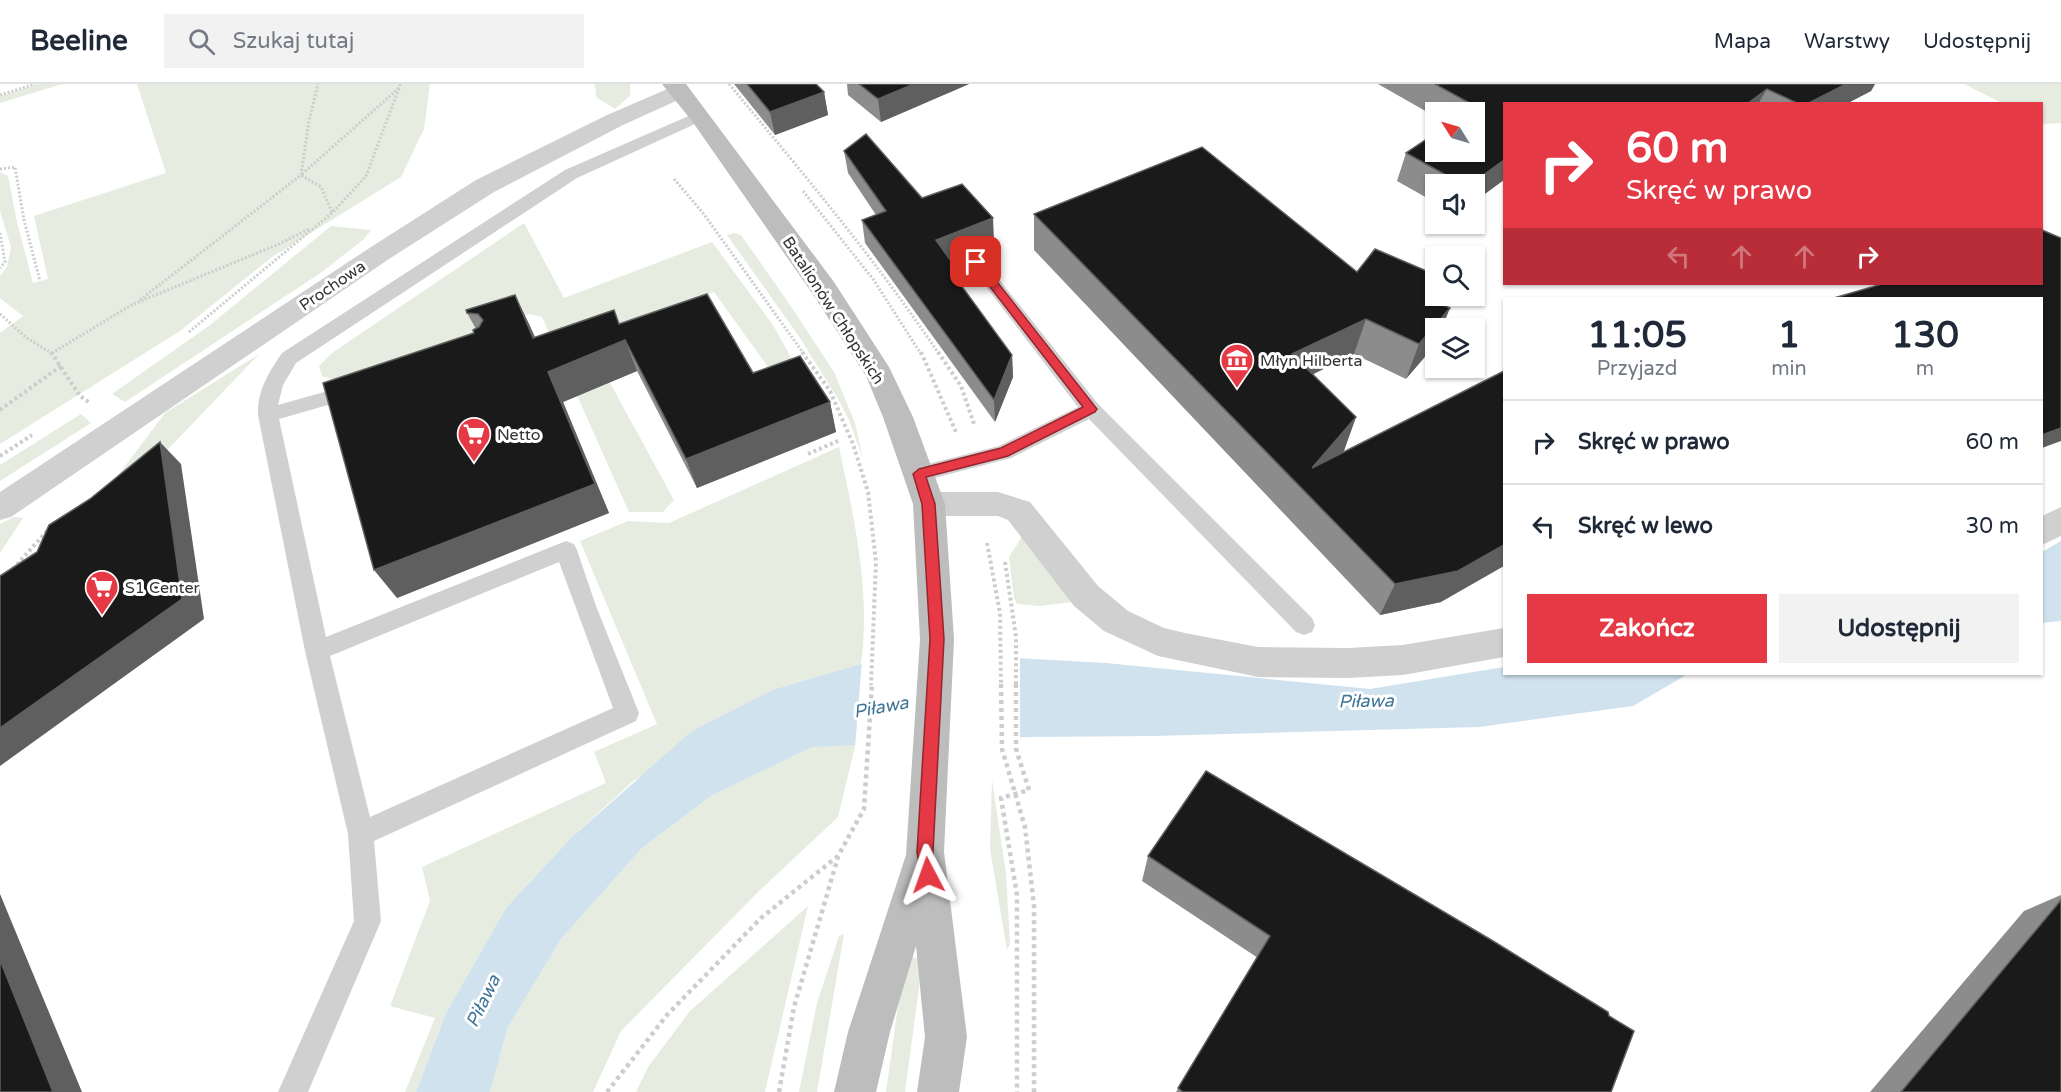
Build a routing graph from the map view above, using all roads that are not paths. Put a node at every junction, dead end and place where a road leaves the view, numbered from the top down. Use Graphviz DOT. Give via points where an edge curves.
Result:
graph roads {
  1 [pos="677,87"];
  2 [pos="700,116"];
  3 [pos="976,262"];
  4 [pos="376,384"];
  5 [pos="1091,409"];
  6 [pos="268,415"];
  7 [pos="924,489"];
  8 [pos="0,508"];
  9 [pos="2061,520"];
  10 [pos="2043,531"];
  11 [pos="1304,625"];
  12 [pos="1503,643"];
  13 [pos="317,651"];
  14 [pos="362,834"];
  15 [pos="925,852"];
  16 [pos="293,1092"];
  17 [pos="855,1092"];
  18 [pos="938,1092"];
  1 -- 2 [label="main road, Batalionów Chłopskich"];
  1 -- 8 [label="street, Prochowa" via="485,186"];
  2 -- 6 [label="lane" via="571,174 289,358 278,374 267,405"];
  2 -- 7 [label="main road, Batalionów Chłopskich" via="824,289 879,374"];
  3 -- 5 [label="lane"];
  4 -- 6 [label="lane"];
  5 -- 7 [label="lane"];
  5 -- 11 [label="lane"];
  6 -- 13 [label="lane"];
  7 -- 12 [label="street" via="1019,511 1086,596 1116,621 1158,641 1258,662 1348,663 1403,660"];
  7 -- 15 [label="main road, Batalionów Chłopskich" via="937,639"];
  9 -- 10 [label="street"];
  13 -- 14 [label="lane"];
  13 -- 14 [label="lane" via="566,550 627,713"];
  14 -- 16 [label="lane" via="368,921"];
  15 -- 17 [label="main road, Batalionów Chłopskich" via="869,1032"];
  15 -- 18 [label="main road, Batalionów Chłopskich" via="946,1037"];
}
